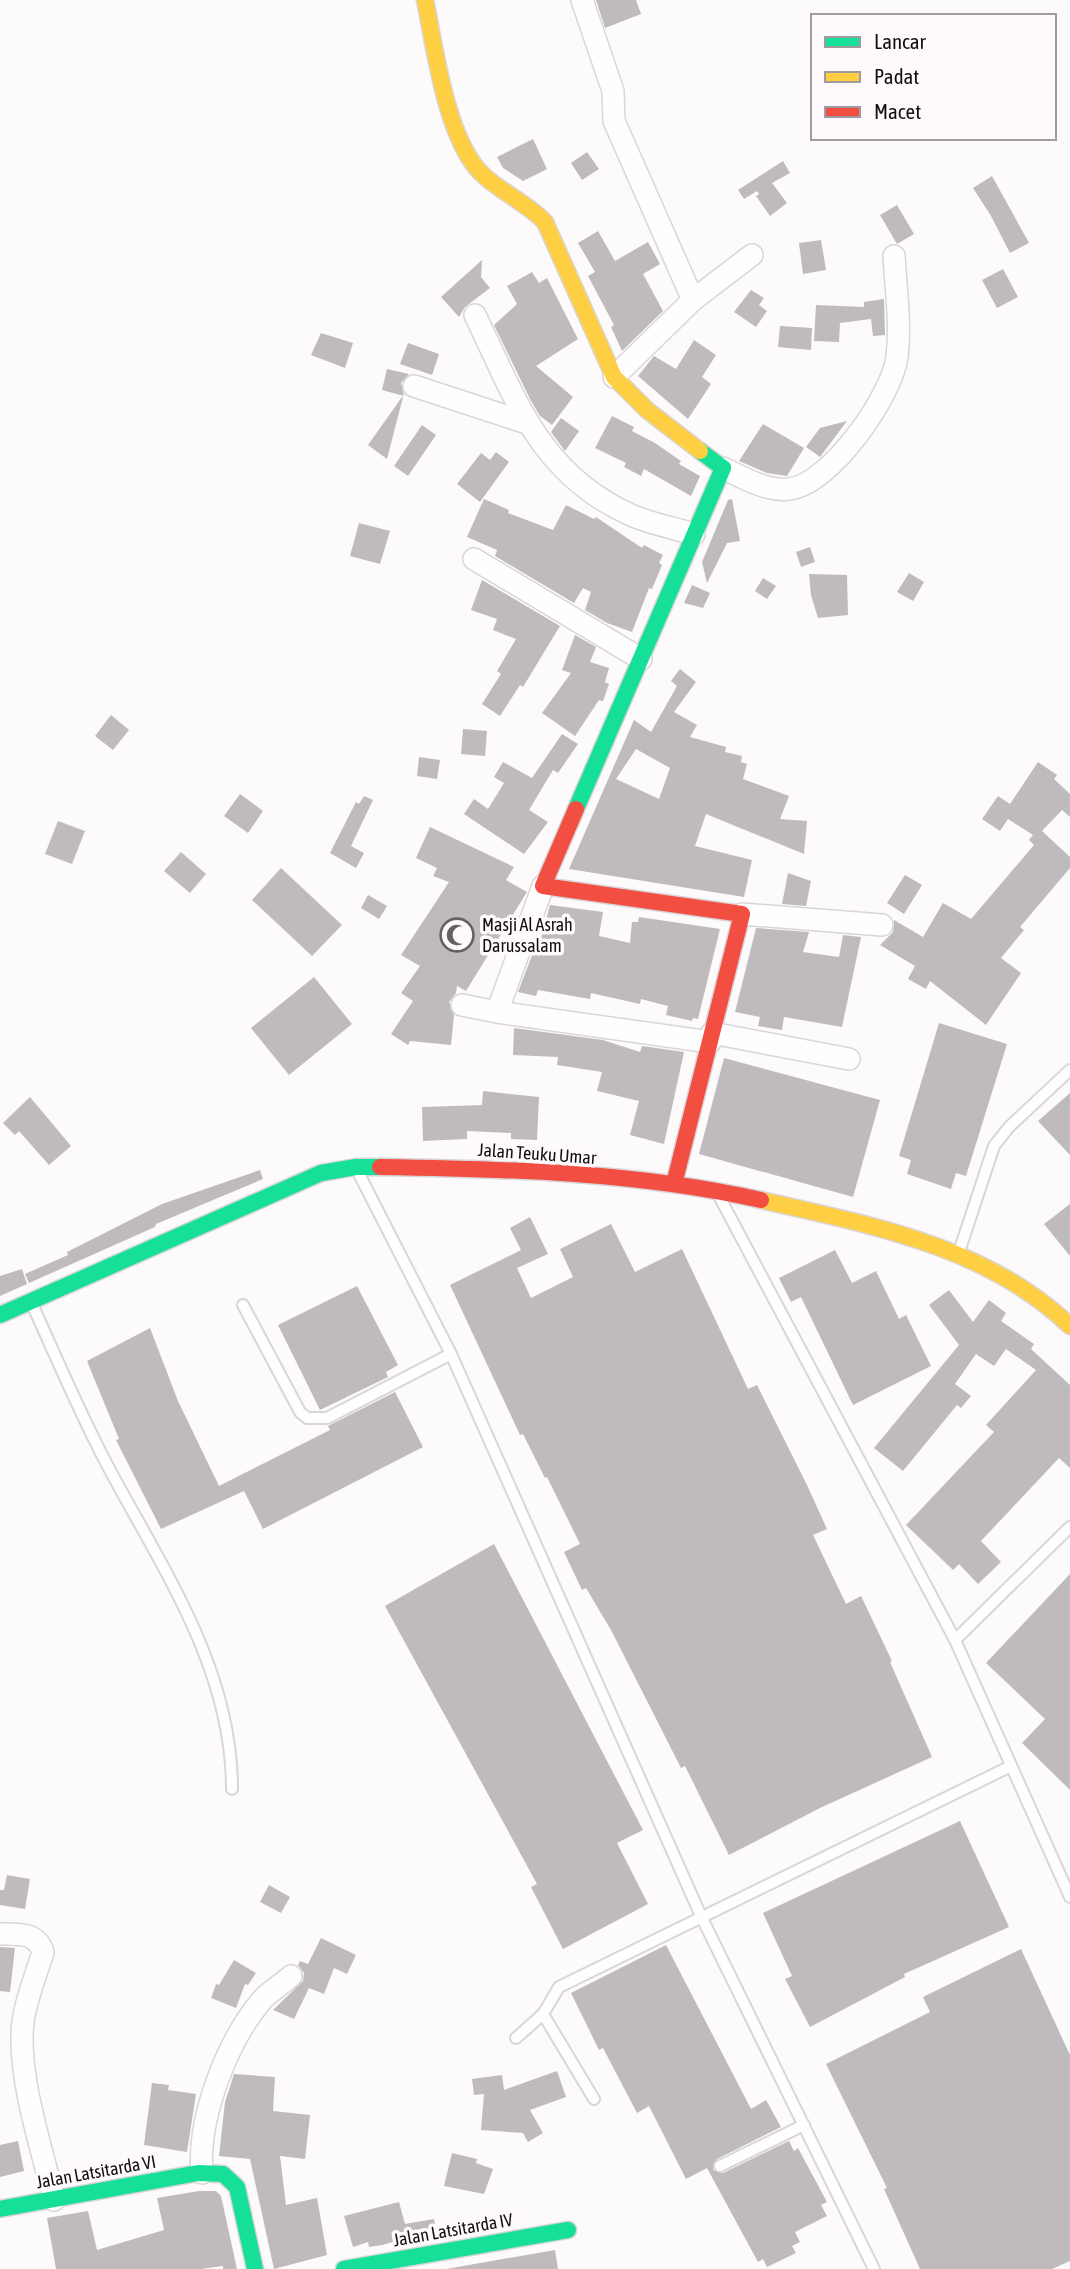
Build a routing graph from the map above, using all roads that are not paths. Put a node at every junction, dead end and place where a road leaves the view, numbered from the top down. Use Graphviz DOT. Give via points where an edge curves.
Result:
graph roads {
  1 [pos="425,0"];
  2 [pos="583,0"];
  3 [pos="752,255"];
  4 [pos="894,256"];
  5 [pos="693,300"];
  6 [pos="475,315"];
  7 [pos="614,377"];
  8 [pos="414,386"];
  9 [pos="527,423"];
  10 [pos="723,468"];
  11 [pos="694,534"];
  12 [pos="474,559"];
  13 [pos="641,659"];
  14 [pos="543,886"];
  15 [pos="742,914"];
  16 [pos="881,925"];
  17 [pos="462,1005"];
  18 [pos="497,1012"];
  19 [pos="711,1038"];
  20 [pos="849,1059"];
  21 [pos="1070,1070"];
  22 [pos="356,1167"];
  23 [pos="674,1184"];
  24 [pos="716,1190"];
  25 [pos="958,1255"];
  26 [pos="31,1302"];
  27 [pos="243,1305"];
  28 [pos="0,1315"];
  29 [pos="1070,1326"];
  30 [pos="451,1354"];
  31 [pos="1070,1527"];
  32 [pos="955,1640"];
  33 [pos="1011,1766"];
  34 [pos="232,1789"];
  35 [pos="1070,1897"];
  36 [pos="701,1916"];
  37 [pos="0,1934"];
  38 [pos="291,1976"];
  39 [pos="543,2014"];
  40 [pos="516,2038"];
  41 [pos="594,2099"];
  42 [pos="804,2125"];
  43 [pos="720,2166"];
  44 [pos="200,2173"];
  45 [pos="54,2200"];
  46 [pos="0,2209"];
  47 [pos="568,2230"];
  48 [pos="255,2269"];
  49 [pos="344,2269"];
  50 [pos="874,2269"];
  1 -- 7 [label="street" via="462,142 481,172 545,222"];
  2 -- 5 [label="street" via="613,91 614,121"];
  3 -- 5 [label="street"];
  4 -- 10 [label="street" via="897,360 883,396 858,437 821,473 790,489 759,484"];
  5 -- 7 [label="street"];
  6 -- 9 [label="street"];
  7 -- 10 [label="street" via="646,411"];
  8 -- 9 [label="street"];
  9 -- 11 [label="street" via="551,459 574,480 632,516"];
  10 -- 11 [label="street"];
  11 -- 13 [label="street"];
  12 -- 13 [label="street"];
  13 -- 14 [label="street"];
  14 -- 15 [label="street"];
  14 -- 18 [label="street"];
  15 -- 16 [label="street"];
  15 -- 19 [label="street"];
  17 -- 18 [label="street"];
  18 -- 19 [label="street"];
  19 -- 20 [label="street"];
  19 -- 23 [label="street"];
  21 -- 25 [label="lane" via="995,1146"];
  22 -- 23 [label="street, Jalan Teuku Umar" via="513,1169"];
  22 -- 26 [label="street, Jalan Teuku Umar" via="321,1173"];
  22 -- 30 [label="lane"];
  23 -- 24 [label="street, Jalan Teuku Umar"];
  24 -- 25 [label="street, Jalan Teuku Umar" via="898,1231"];
  24 -- 32 [label="lane"];
  25 -- 29 [label="street, Jalan Teuku Umar" via="1042,1299"];
  26 -- 28 [label="street, Jalan Teuku Umar"];
  26 -- 34 [label="lane" via="112,1474 150,1536 199,1635 225,1714"];
  27 -- 30 [label="lane" via="307,1418 327,1418"];
  30 -- 36 [label="lane"];
  31 -- 32 [label="lane"];
  32 -- 33 [label="lane"];
  33 -- 35 [label="lane"];
  33 -- 36 [label="lane"];
  36 -- 39 [label="lane" via="559,1987"];
  36 -- 42 [label="lane"];
  37 -- 45 [label="street" via="35,1938 43,1952 22,2036 28,2086"];
  38 -- 44 [label="street" via="264,1998 226,2059 201,2146"];
  39 -- 40 [label="lane"];
  39 -- 41 [label="lane"];
  42 -- 43 [label="lane"];
  42 -- 50 [label="lane"];
  44 -- 45 [label="street, Jalan Latsitarda VI"];
  44 -- 48 [label="street" via="223,2174 236,2187"];
  45 -- 46 [label="street, Jalan Latsitarda VI"];
  47 -- 49 [label="street, Jalan Latsitarda IV"];
}
